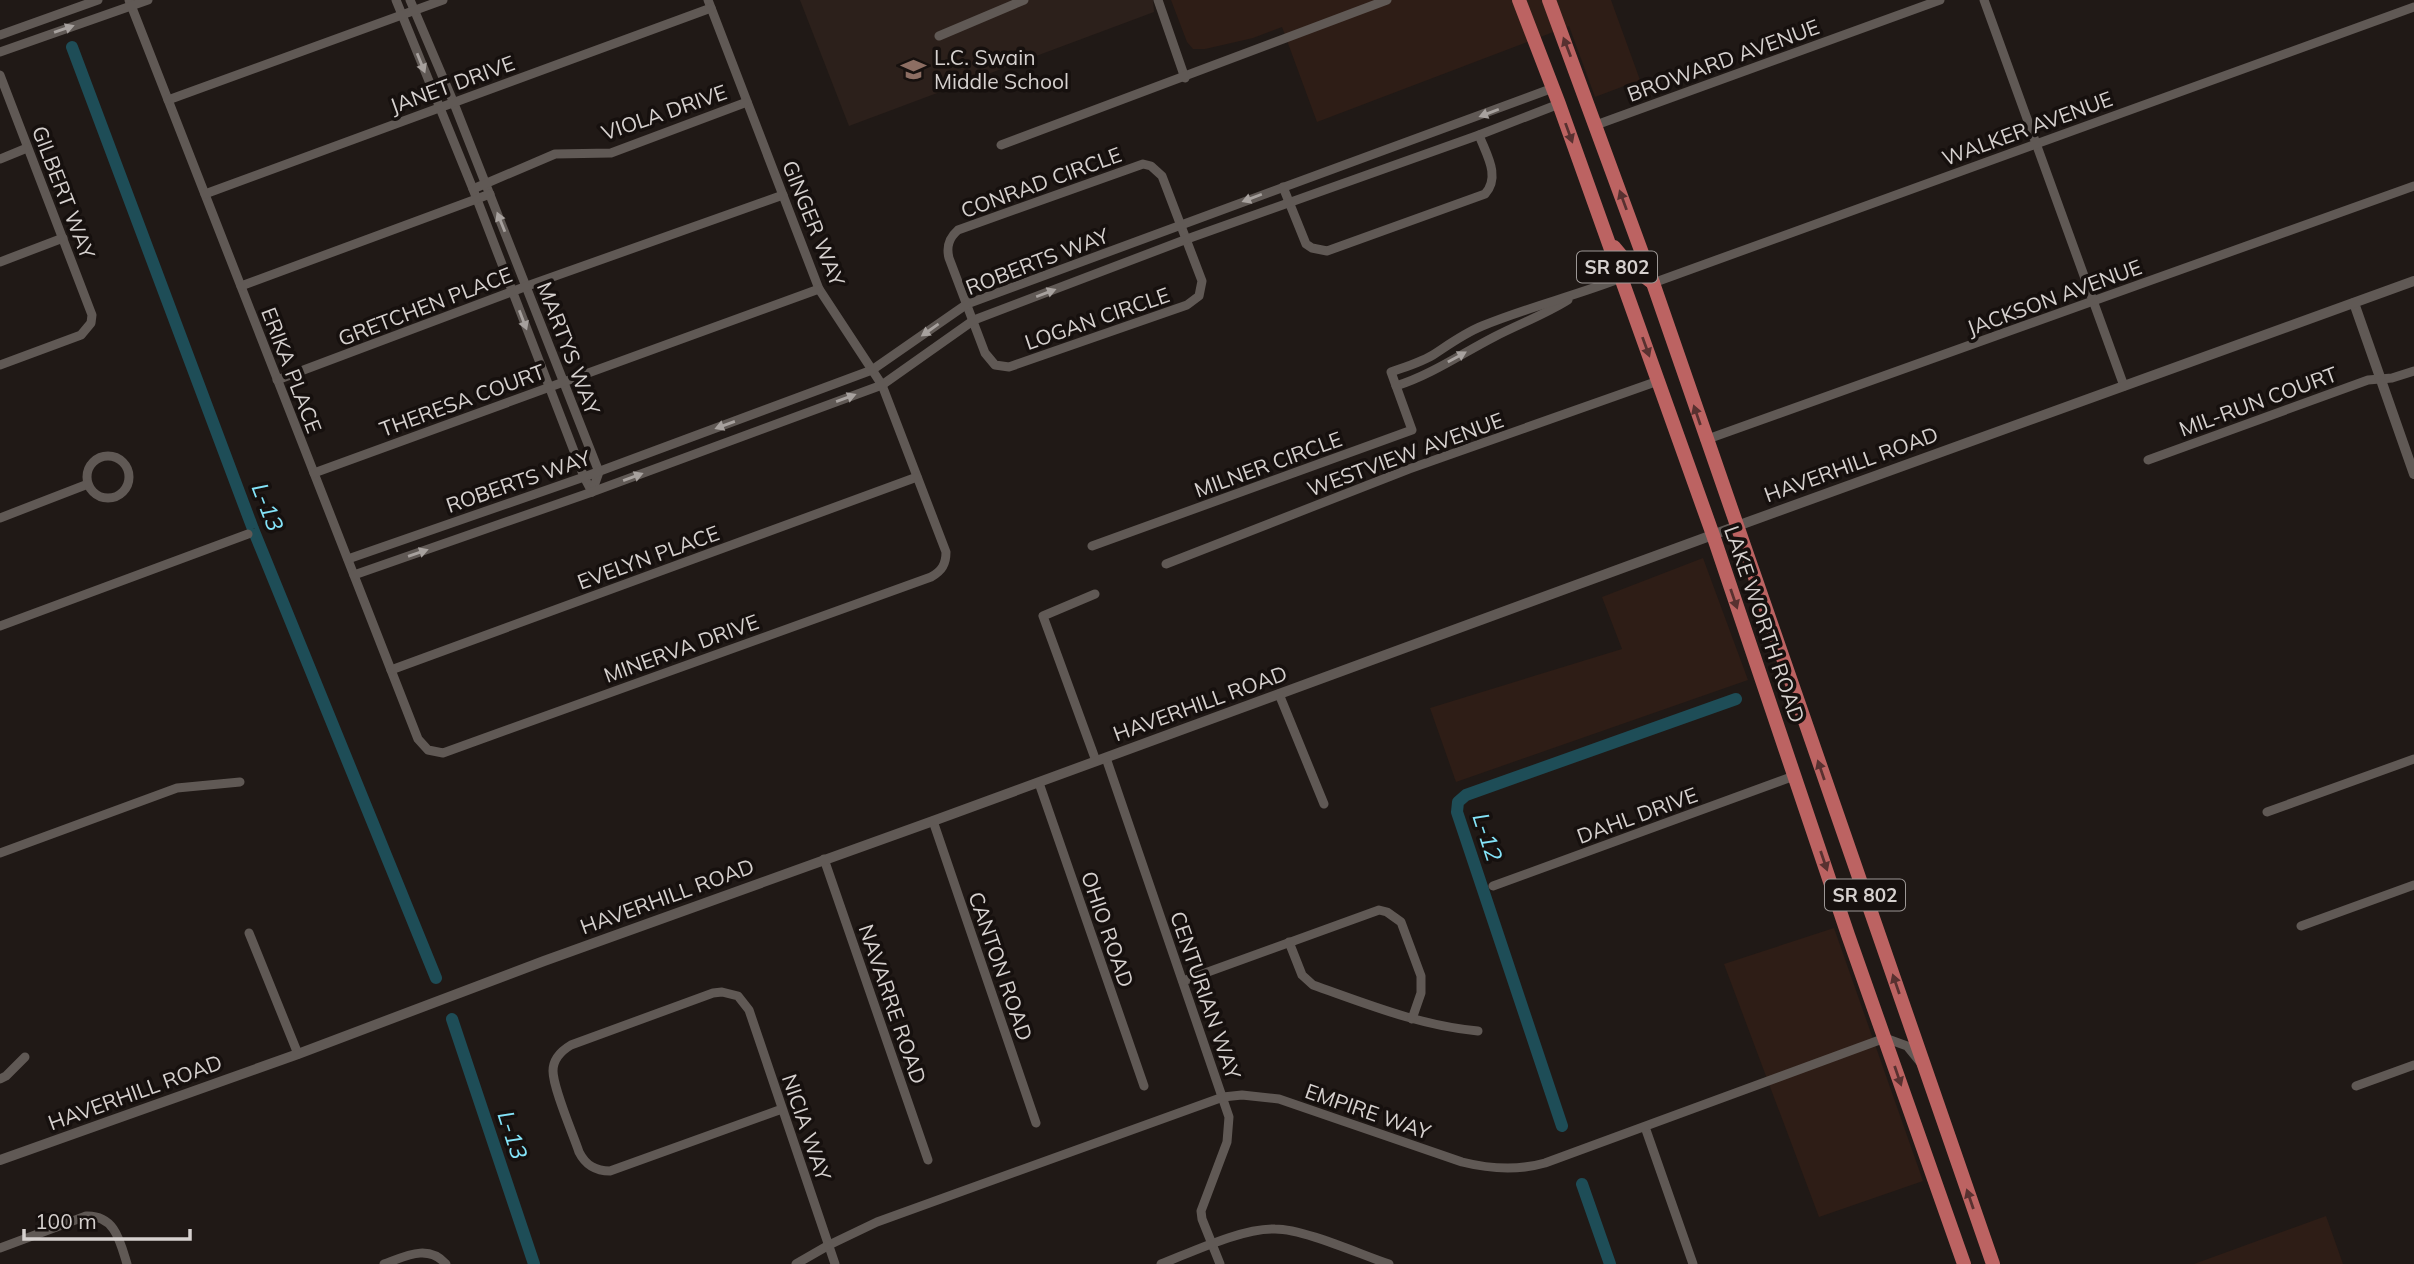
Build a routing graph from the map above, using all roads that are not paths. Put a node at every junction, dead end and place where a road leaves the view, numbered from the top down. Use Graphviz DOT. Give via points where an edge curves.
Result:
graph roads {
  1 [pos="98,0"];
  2 [pos="149,0"];
  3 [pos="396,0"];
  4 [pos="410,0"];
  5 [pos="443,0"];
  6 [pos="1024,0"];
  7 [pos="1157,0"];
  8 [pos="1387,0"];
  9 [pos="1519,0"];
  10 [pos="1549,0"];
  11 [pos="1940,0"];
  12 [pos="1984,0"];
  13 [pos="130,3"];
  14 [pos="710,4"];
  15 [pos="2414,7"];
  16 [pos="414,10"];
  17 [pos="402,15"];
  18 [pos="0,35"];
  19 [pos="939,36"];
  20 [pos="0,52"];
  21 [pos="0,75"];
  22 [pos="1185,78"];
  23 [pos="1553,88"];
  24 [pos="168,100"];
  25 [pos="453,102"];
  26 [pos="747,102"];
  27 [pos="1559,104"];
  28 [pos="440,107"];
  29 [pos="1596,125"];
  30 [pos="1479,135"];
  31 [pos="2035,144"];
  32 [pos="1001,145"];
  33 [pos="27,148"];
  34 [pos="0,159"];
  35 [pos="486,184"];
  36 [pos="2414,186"];
  37 [pos="1283,187"];
  38 [pos="473,189"];
  39 [pos="205,194"];
  40 [pos="490,194"];
  41 [pos="783,195"];
  42 [pos="477,199"];
  43 [pos="1289,202"];
  44 [pos="1182,225"];
  45 [pos="1606,237"];
  46 [pos="63,239"];
  47 [pos="1187,239"];
  48 [pos="0,262"];
  49 [pos="1621,278"];
  50 [pos="2414,281"];
  51 [pos="1653,283"];
  52 [pos="241,286"];
  53 [pos="527,286"];
  54 [pos="819,289"];
  55 [pos="512,292"];
  56 [pos="1576,296"];
  57 [pos="2092,302"];
  58 [pos="2354,303"];
  59 [pos="967,304"];
  60 [pos="974,320"];
  61 [pos="0,365"];
  62 [pos="872,370"];
  63 [pos="2414,371"];
  64 [pos="2380,378"];
  65 [pos="278,380"];
  66 [pos="1658,381"];
  67 [pos="563,382"];
  68 [pos="882,385"];
  69 [pos="2124,386"];
  70 [pos="549,387"];
  71 [pos="1396,387"];
  72 [pos="1706,440"];
  73 [pos="2148,460"];
  74 [pos="598,472"];
  75 [pos="314,473"];
  76 [pos="2414,474"];
  77 [pos="584,477"];
  78 [pos="917,477"];
  79 [pos="88,484"];
  80 [pos="592,492"];
  81 [pos="0,518"];
  82 [pos="1737,526"];
  83 [pos="248,534"];
  84 [pos="1713,534"];
  85 [pos="1092,546"];
  86 [pos="348,559"];
  87 [pos="1166,565"];
  88 [pos="943,567"];
  89 [pos="354,575"];
  90 [pos="1095,594"];
  91 [pos="0,626"];
  92 [pos="391,670"];
  93 [pos="1279,694"];
  94 [pos="428,750"];
  95 [pos="2414,759"];
  96 [pos="1101,760"];
  97 [pos="1794,776"];
  98 [pos="240,782"];
  99 [pos="1039,783"];
  100 [pos="1324,804"];
  101 [pos="2267,812"];
  102 [pos="933,821"];
  103 [pos="0,853"];
  104 [pos="824,859"];
  105 [pos="2414,885"];
  106 [pos="1493,886"];
  107 [pos="2301,926"];
  108 [pos="249,933"];
  109 [pos="1289,942"];
  110 [pos="1183,981"];
  111 [pos="1412,1019"];
  112 [pos="1478,1031"];
  113 [pos="1885,1038"];
  114 [pos="298,1054"];
  115 [pos="25,1057"];
  116 [pos="2414,1065"];
  117 [pos="1925,1069"];
  118 [pos="0,1079"];
  119 [pos="1144,1086"];
  120 [pos="2356,1086"];
  121 [pos="1223,1097"];
  122 [pos="782,1109"];
  123 [pos="1036,1122"];
  124 [pos="1645,1127"];
  125 [pos="0,1160"];
  126 [pos="929,1160"];
  127 [pos="829,1245"];
  128 [pos="1214,1245"];
  129 [pos="0,1248"];
  130 [pos="127,1264"];
  131 [pos="384,1264"];
  132 [pos="446,1264"];
  133 [pos="796,1264"];
  134 [pos="835,1264"];
  135 [pos="1161,1264"];
  136 [pos="1220,1264"];
  137 [pos="1389,1264"];
  138 [pos="1693,1264"];
  139 [pos="1964,1264"];
  140 [pos="1993,1264"];
  1 -- 18 [label="street"];
  2 -- 13 [label="street"];
  3 -- 17 [label="street, MARTYS WAY"];
  4 -- 16 [label="street, MARTYS WAY"];
  5 -- 16 [label="street"];
  6 -- 19 [label="street"];
  7 -- 22 [label="street"];
  8 -- 22 [label="street"];
  9 -- 23 [label="main road, LAKE WORTH ROAD / SR 802"];
  29 -- 10 [label="main road, LAKE WORTH ROAD / SR 802, one-way"];
  11 -- 29 [label="street, BROWARD AVENUE"];
  12 -- 31 [label="street"];
  20 -- 13 [label="street, one-way"];
  13 -- 24 [label="street, ERIKA PLACE"];
  14 -- 25 [label="street, JANET DRIVE"];
  14 -- 26 [label="street, GINGER WAY"];
  15 -- 31 [label="street, WALKER AVENUE"];
  16 -- 17 [label="street"];
  16 -- 25 [label="street, MARTYS WAY"];
  17 -- 24 [label="street"];
  17 -- 28 [label="street, MARTYS WAY, one-way"];
  21 -- 33 [label="street, GILBERT WAY"];
  22 -- 32 [label="street"];
  23 -- 27 [label="main road, LAKE WORTH ROAD / SR 802"];
  23 -- 37 [label="street, ROBERTS WAY, one-way"];
  24 -- 39 [label="street, ERIKA PLACE"];
  25 -- 28 [label="street, JANET DRIVE"];
  25 -- 35 [label="street, MARTYS WAY"];
  26 -- 35 [label="street, VIOLA DRIVE" via="611,153 555,154"];
  26 -- 41 [label="street, GINGER WAY"];
  27 -- 30 [label="street, ROBERTS WAY"];
  27 -- 45 [label="main road, LAKE WORTH ROAD / SR 802, one-way"];
  28 -- 38 [label="street, MARTYS WAY"];
  28 -- 39 [label="street, JANET DRIVE"];
  51 -- 29 [label="main road, LAKE WORTH ROAD / SR 802, one-way"];
  30 -- 43 [label="street, ROBERTS WAY"];
  30 -- 43 [label="street" via="1493,174 1490,188 1479,198 1327,251 1306,244"];
  31 -- 51 [label="street, WALKER AVENUE"];
  31 -- 57 [label="street"];
  33 -- 34 [label="street"];
  33 -- 46 [label="street, GILBERT WAY"];
  35 -- 38 [label="street, VIOLA DRIVE"];
  35 -- 40 [label="street, MARTYS WAY"];
  36 -- 57 [label="street, JACKSON AVENUE"];
  37 -- 43 [label="street"];
  37 -- 44 [label="street, ROBERTS WAY, one-way"];
  38 -- 42 [label="street, MARTYS WAY"];
  39 -- 52 [label="street, ERIKA PLACE"];
  40 -- 42 [label="street"];
  53 -- 40 [label="street, MARTYS WAY, one-way"];
  41 -- 53 [label="street, GRETCHEN PLACE"];
  41 -- 54 [label="street, GINGER WAY"];
  42 -- 52 [label="street"];
  42 -- 55 [label="street, MARTYS WAY"];
  43 -- 47 [label="street, ROBERTS WAY"];
  44 -- 47 [label="street, CONRAD CIRCLE"];
  44 -- 59 [label="street, ROBERTS WAY"];
  44 -- 59 [label="street, CONRAD CIRCLE" via="1162,176 1143,164 958,230 947,250"];
  45 -- 49 [label="main road, LAKE WORTH ROAD / SR 802"];
  45 -- 51 [label="main road" via="1629,265"];
  46 -- 48 [label="street"];
  46 -- 61 [label="street, GILBERT WAY" via="90,307 91,323 81,335"];
  60 -- 47 [label="street, ROBERTS WAY, one-way"];
  47 -- 60 [label="street, LOGAN CIRCLE" via="1202,281 1199,296 1187,305 1009,368 989,360"];
  49 -- 56 [label="street, MILNER CIRCLE"];
  49 -- 66 [label="main road, LAKE WORTH ROAD / SR 802, one-way"];
  50 -- 58 [label="street, HAVERHILL ROAD"];
  72 -- 51 [label="main road, LAKE WORTH ROAD / SR 802, one-way"];
  52 -- 65 [label="street, ERIKA PLACE"];
  53 -- 55 [label="street, GRETCHEN PLACE"];
  53 -- 67 [label="street, MARTYS WAY"];
  54 -- 62 [label="street, GINGER WAY"];
  54 -- 67 [label="street, THERESA COURT"];
  55 -- 65 [label="street, GRETCHEN PLACE"];
  55 -- 70 [label="street, MARTYS WAY, one-way"];
  71 -- 56 [label="street, MILNER CIRCLE, one-way"];
  56 -- 71 [label="street, MILNER CIRCLE" via="1544,302 1449,342 1434,355 1391,372"];
  57 -- 69 [label="street"];
  57 -- 72 [label="street, JACKSON AVENUE"];
  58 -- 64 [label="street"];
  58 -- 69 [label="street, HAVERHILL ROAD"];
  59 -- 60 [label="street, CONRAD CIRCLE"];
  59 -- 62 [label="street, ROBERTS WAY, one-way"];
  60 -- 68 [label="street, ROBERTS WAY"];
  62 -- 68 [label="street, GINGER WAY"];
  62 -- 74 [label="street, ROBERTS WAY, one-way"];
  63 -- 64 [label="street, MIL-RUN COURT"];
  64 -- 73 [label="street, MIL-RUN COURT"];
  64 -- 76 [label="street"];
  65 -- 75 [label="street, ERIKA PLACE"];
  66 -- 84 [label="main road, LAKE WORTH ROAD / SR 802"];
  66 -- 87 [label="street, WESTVIEW AVENUE" via="1409,469"];
  67 -- 70 [label="street, THERESA COURT"];
  67 -- 74 [label="street, MARTYS WAY"];
  68 -- 78 [label="street, GINGER WAY"];
  80 -- 68 [label="street, ROBERTS WAY, one-way"];
  69 -- 82 [label="street, HAVERHILL ROAD"];
  70 -- 75 [label="street, THERESA COURT"];
  70 -- 77 [label="street, MARTYS WAY"];
  71 -- 85 [label="street, MILNER CIRCLE" via="1412,430"];
  72 -- 82 [label="main road, LAKE WORTH ROAD / SR 802"];
  74 -- 77 [label="street, ROBERTS WAY"];
  74 -- 80 [label="street"];
  75 -- 86 [label="street, ERIKA PLACE"];
  77 -- 80 [label="street, MARTYS WAY"];
  77 -- 86 [label="street, ROBERTS WAY"];
  78 -- 88 [label="street, GINGER WAY" via="946,552"];
  78 -- 92 [label="street, EVELYN PLACE"];
  79 -- 79 [label="street" via="96,495 116,497 126,488 127,468 110,456 96,459 88,470"];
  79 -- 81 [label="street"];
  89 -- 80 [label="street, ROBERTS WAY, one-way"];
  82 -- 84 [label="street, HAVERHILL ROAD"];
  117 -- 82 [label="main road, LAKE WORTH ROAD / SR 802, one-way"];
  83 -- 91 [label="street"];
  84 -- 93 [label="street, HAVERHILL ROAD"];
  84 -- 97 [label="main road, LAKE WORTH ROAD / SR 802, one-way"];
  86 -- 89 [label="street, ERIKA PLACE"];
  88 -- 94 [label="street, MINERVA DRIVE" via="932,577 443,753"];
  89 -- 92 [label="street, ERIKA PLACE"];
  90 -- 96 [label="street, CENTURIAN WAY" via="1043,615"];
  92 -- 94 [label="street, ERIKA PLACE" via="418,739"];
  93 -- 96 [label="street, HAVERHILL ROAD"];
  93 -- 100 [label="street"];
  95 -- 101 [label="street"];
  96 -- 99 [label="street, HAVERHILL ROAD"];
  96 -- 110 [label="street, CENTURIAN WAY"];
  97 -- 106 [label="street, DAHL DRIVE"];
  97 -- 113 [label="main road, LAKE WORTH ROAD / SR 802, one-way"];
  98 -- 103 [label="street" via="177,788"];
  99 -- 102 [label="street, HAVERHILL ROAD"];
  99 -- 119 [label="street, OHIO ROAD"];
  102 -- 104 [label="street, HAVERHILL ROAD"];
  102 -- 123 [label="street, CANTON ROAD"];
  104 -- 114 [label="street, HAVERHILL ROAD"];
  104 -- 126 [label="street, NAVARRE ROAD"];
  105 -- 107 [label="street"];
  108 -- 114 [label="street"];
  109 -- 110 [label="street"];
  109 -- 111 [label="street" via="1302,975 1313,985"];
  109 -- 111 [label="street" via="1370,912 1395,916 1405,929 1421,976"];
  110 -- 121 [label="street, CENTURIAN WAY"];
  111 -- 112 [label="street"];
  113 -- 117 [label="street" via="1906,1046"];
  113 -- 124 [label="street, EMPIRE WAY"];
  113 -- 139 [label="main road, LAKE WORTH ROAD / SR 802, one-way"];
  114 -- 125 [label="street, HAVERHILL ROAD"];
  115 -- 118 [label="street"];
  116 -- 120 [label="street"];
  140 -- 117 [label="main road, LAKE WORTH ROAD / SR 802, one-way"];
  121 -- 124 [label="street, EMPIRE WAY" via="1279,1099 1462,1162 1499,1169 1536,1166"];
  121 -- 127 [label="street, EMPIRE WAY" via="877,1222"];
  121 -- 128 [label="street, CENTURIAN WAY" via="1229,1134 1201,1211"];
  122 -- 122 [label="street, NICIA WAY" via="610,1171 594,1169 579,1153 553,1071 564,1049 713,993 730,993 744,1002"];
  122 -- 127 [label="street, NICIA WAY"];
  124 -- 138 [label="street"];
  127 -- 133 [label="street, EMPIRE WAY"];
  127 -- 134 [label="street, NICIA WAY"];
  128 -- 135 [label="street"];
  128 -- 136 [label="street, CENTURIAN WAY"];
  128 -- 137 [label="street" via="1257,1230 1284,1229"];
  129 -- 130 [label="street" via="95,1216 110,1223"];
  131 -- 132 [label="street" via="423,1252"];
}
